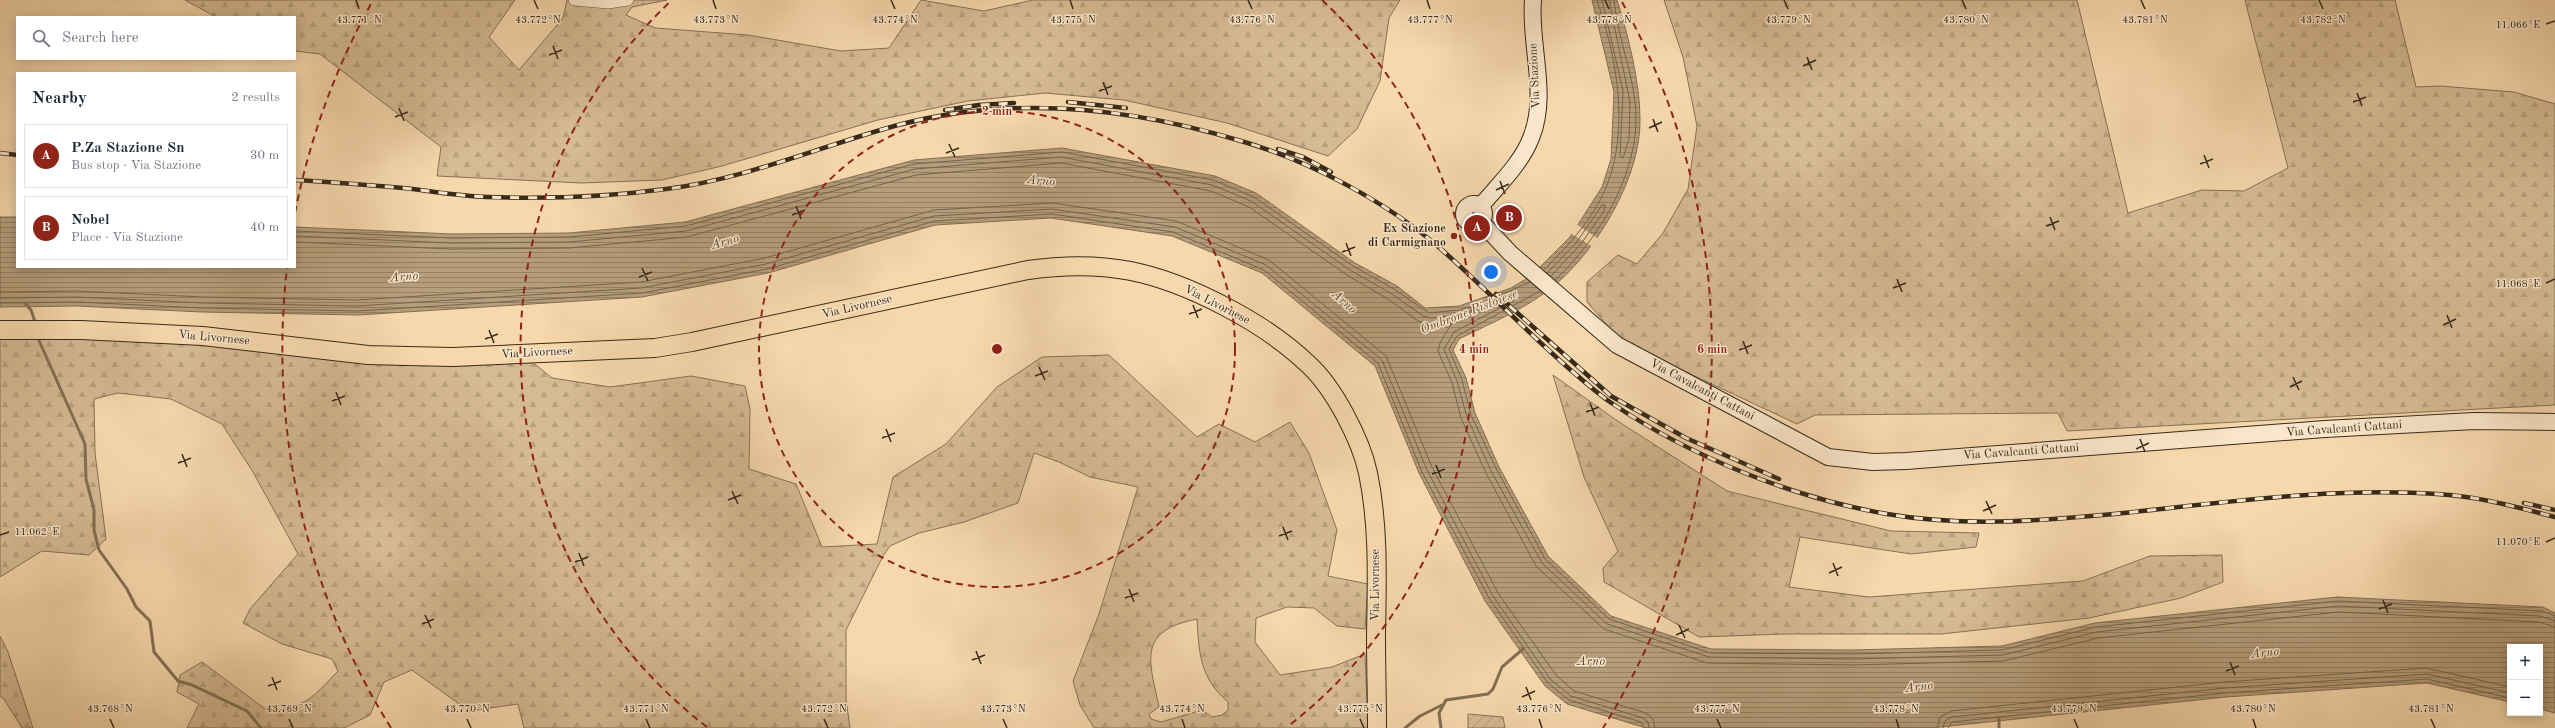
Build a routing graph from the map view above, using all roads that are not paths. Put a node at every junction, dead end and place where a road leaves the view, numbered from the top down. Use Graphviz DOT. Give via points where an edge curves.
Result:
graph roads {
  1 [pos="574,0"];
  2 [pos="628,0"];
  3 [pos="1531,4"];
  4 [pos="1539,278"];
  5 [pos="0,330"];
  6 [pos="2555,422"];
  7 [pos="1377,728"];
  1 -- 2 [label="street" via="608,3"];
  3 -- 4 [label="street, Via Stazione" via="1538,115 1531,138 1520,159 1481,214 1510,253"];
  4 -- 6 [label="street, Via Cavalcanti Cattani" via="1617,345 1828,457 1854,461 1906,461 2443,422"];
  5 -- 7 [label="main road, Via Livornese" via="81,330 196,336 368,355 453,357 655,348 1028,270 1065,265 1105,266 1148,274 1195,291 1277,338 1310,366 1337,401 1356,438 1368,472 1378,570"];
}
